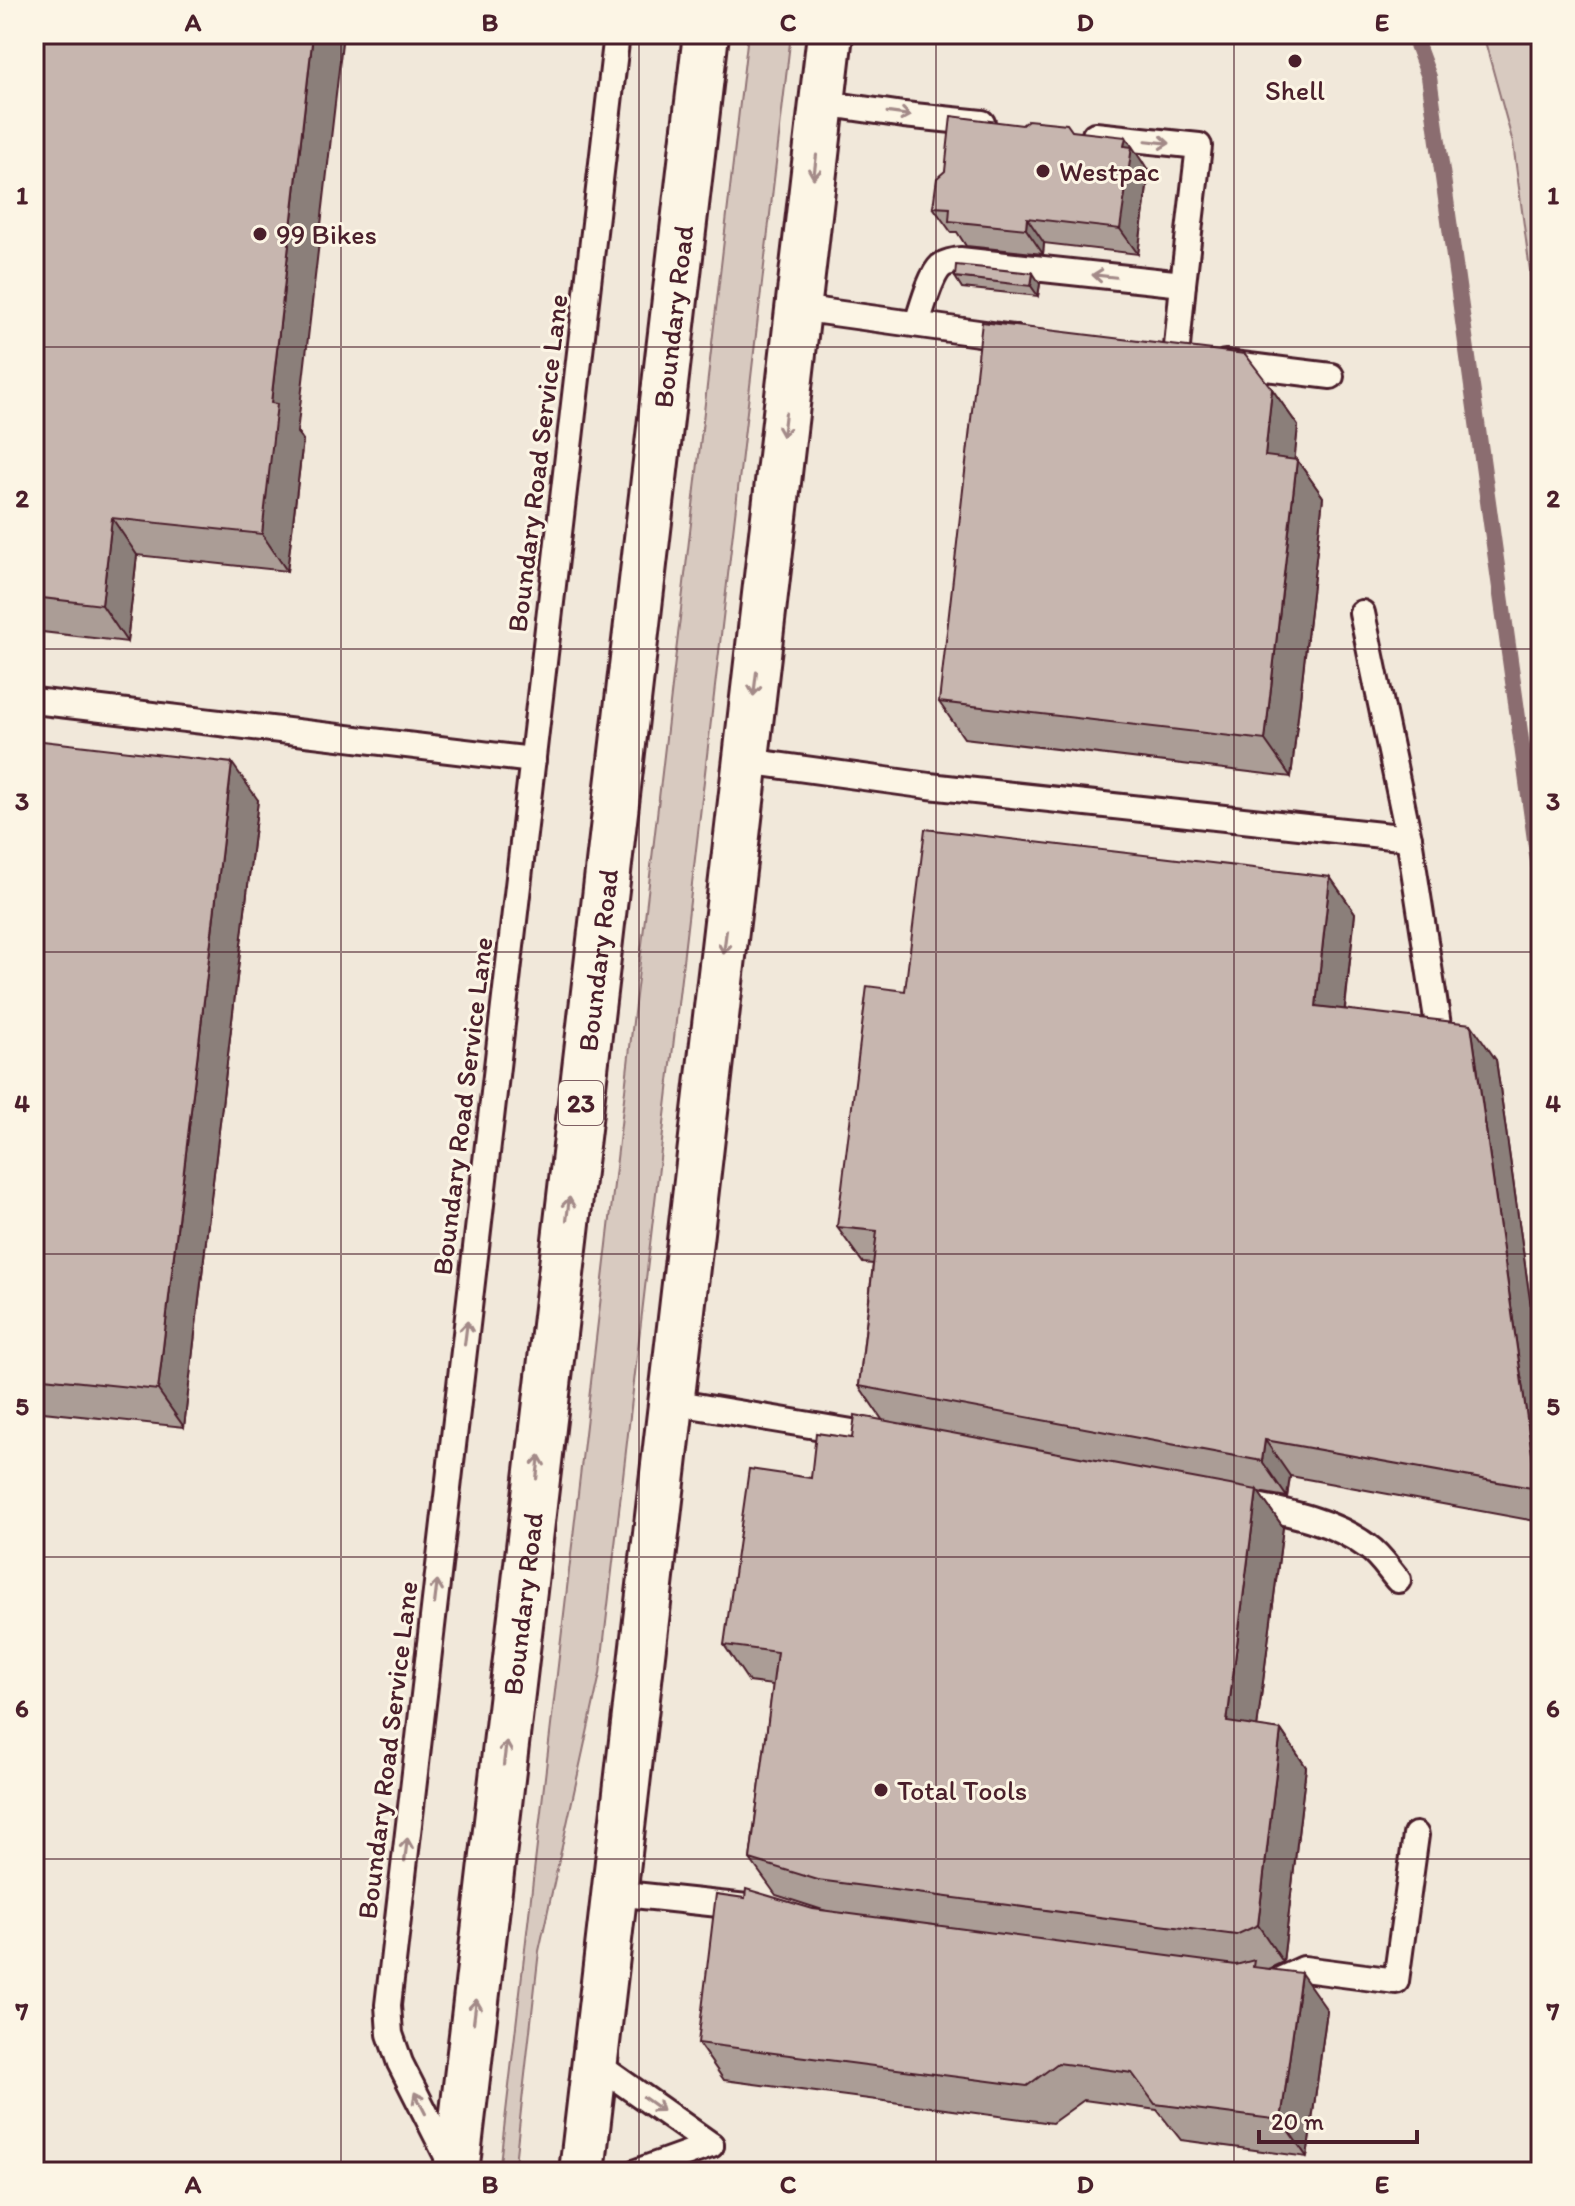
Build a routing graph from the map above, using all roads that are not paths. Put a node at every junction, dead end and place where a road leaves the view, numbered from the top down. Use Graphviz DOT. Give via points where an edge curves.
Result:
graph roads {
  1 [pos="617,34"];
  2 [pos="706,34"];
  3 [pos="830,34"];
  4 [pos="822,103"];
  5 [pos="997,125"];
  6 [pos="1075,133"];
  7 [pos="1183,284"];
  8 [pos="798,308"];
  9 [pos="917,323"];
  10 [pos="1040,341"];
  11 [pos="1331,376"];
  12 [pos="1362,613"];
  13 [pos="34,701"];
  14 [pos="533,760"];
  15 [pos="746,761"];
  16 [pos="1409,838"];
  17 [pos="1440,1038"];
  18 [pos="672,1402"];
  19 [pos="908,1442"];
  20 [pos="1220,1499"];
  21 [pos="1398,1580"];
  22 [pos="1416,1835"];
  23 [pos="615,1893"];
  24 [pos="769,1909"];
  25 [pos="1248,1985"];
  26 [pos="595,2063"];
  27 [pos="456,2172"];
  28 [pos="582,2172"];
  29 [pos="636,2172"];
  1 -- 14 [label="lane, Boundary Road Service Lane"];
  27 -- 2 [label="main road, Boundary Road / 23, one-way"];
  3 -- 4 [label="main road"];
  4 -- 5 [label="lane, one-way"];
  4 -- 8 [label="main road, one-way"];
  6 -- 7 [label="lane, one-way" via="1199,146"];
  7 -- 9 [label="lane, one-way" via="960,260 942,265 935,274"];
  7 -- 11 [label="lane" via="1184,358"];
  8 -- 9 [label="lane"];
  8 -- 15 [label="main road, one-way"];
  9 -- 10 [label="lane"];
  12 -- 16 [label="lane"];
  13 -- 14 [label="lane"];
  27 -- 14 [label="lane, Boundary Road Service Lane, one-way" via="400,2063 388,2005"];
  15 -- 16 [label="lane"];
  15 -- 18 [label="main road, one-way"];
  16 -- 17 [label="lane"];
  18 -- 19 [label="lane"];
  18 -- 23 [label="main road"];
  20 -- 21 [label="lane" via="1332,1525 1370,1548"];
  22 -- 25 [label="lane" via="1396,1981 1304,1969 1264,1987"];
  23 -- 24 [label="lane"];
  23 -- 26 [label="main road"];
  26 -- 28 [label="main road"];
  26 -- 29 [label="lane, one-way" via="711,2145"];
}
